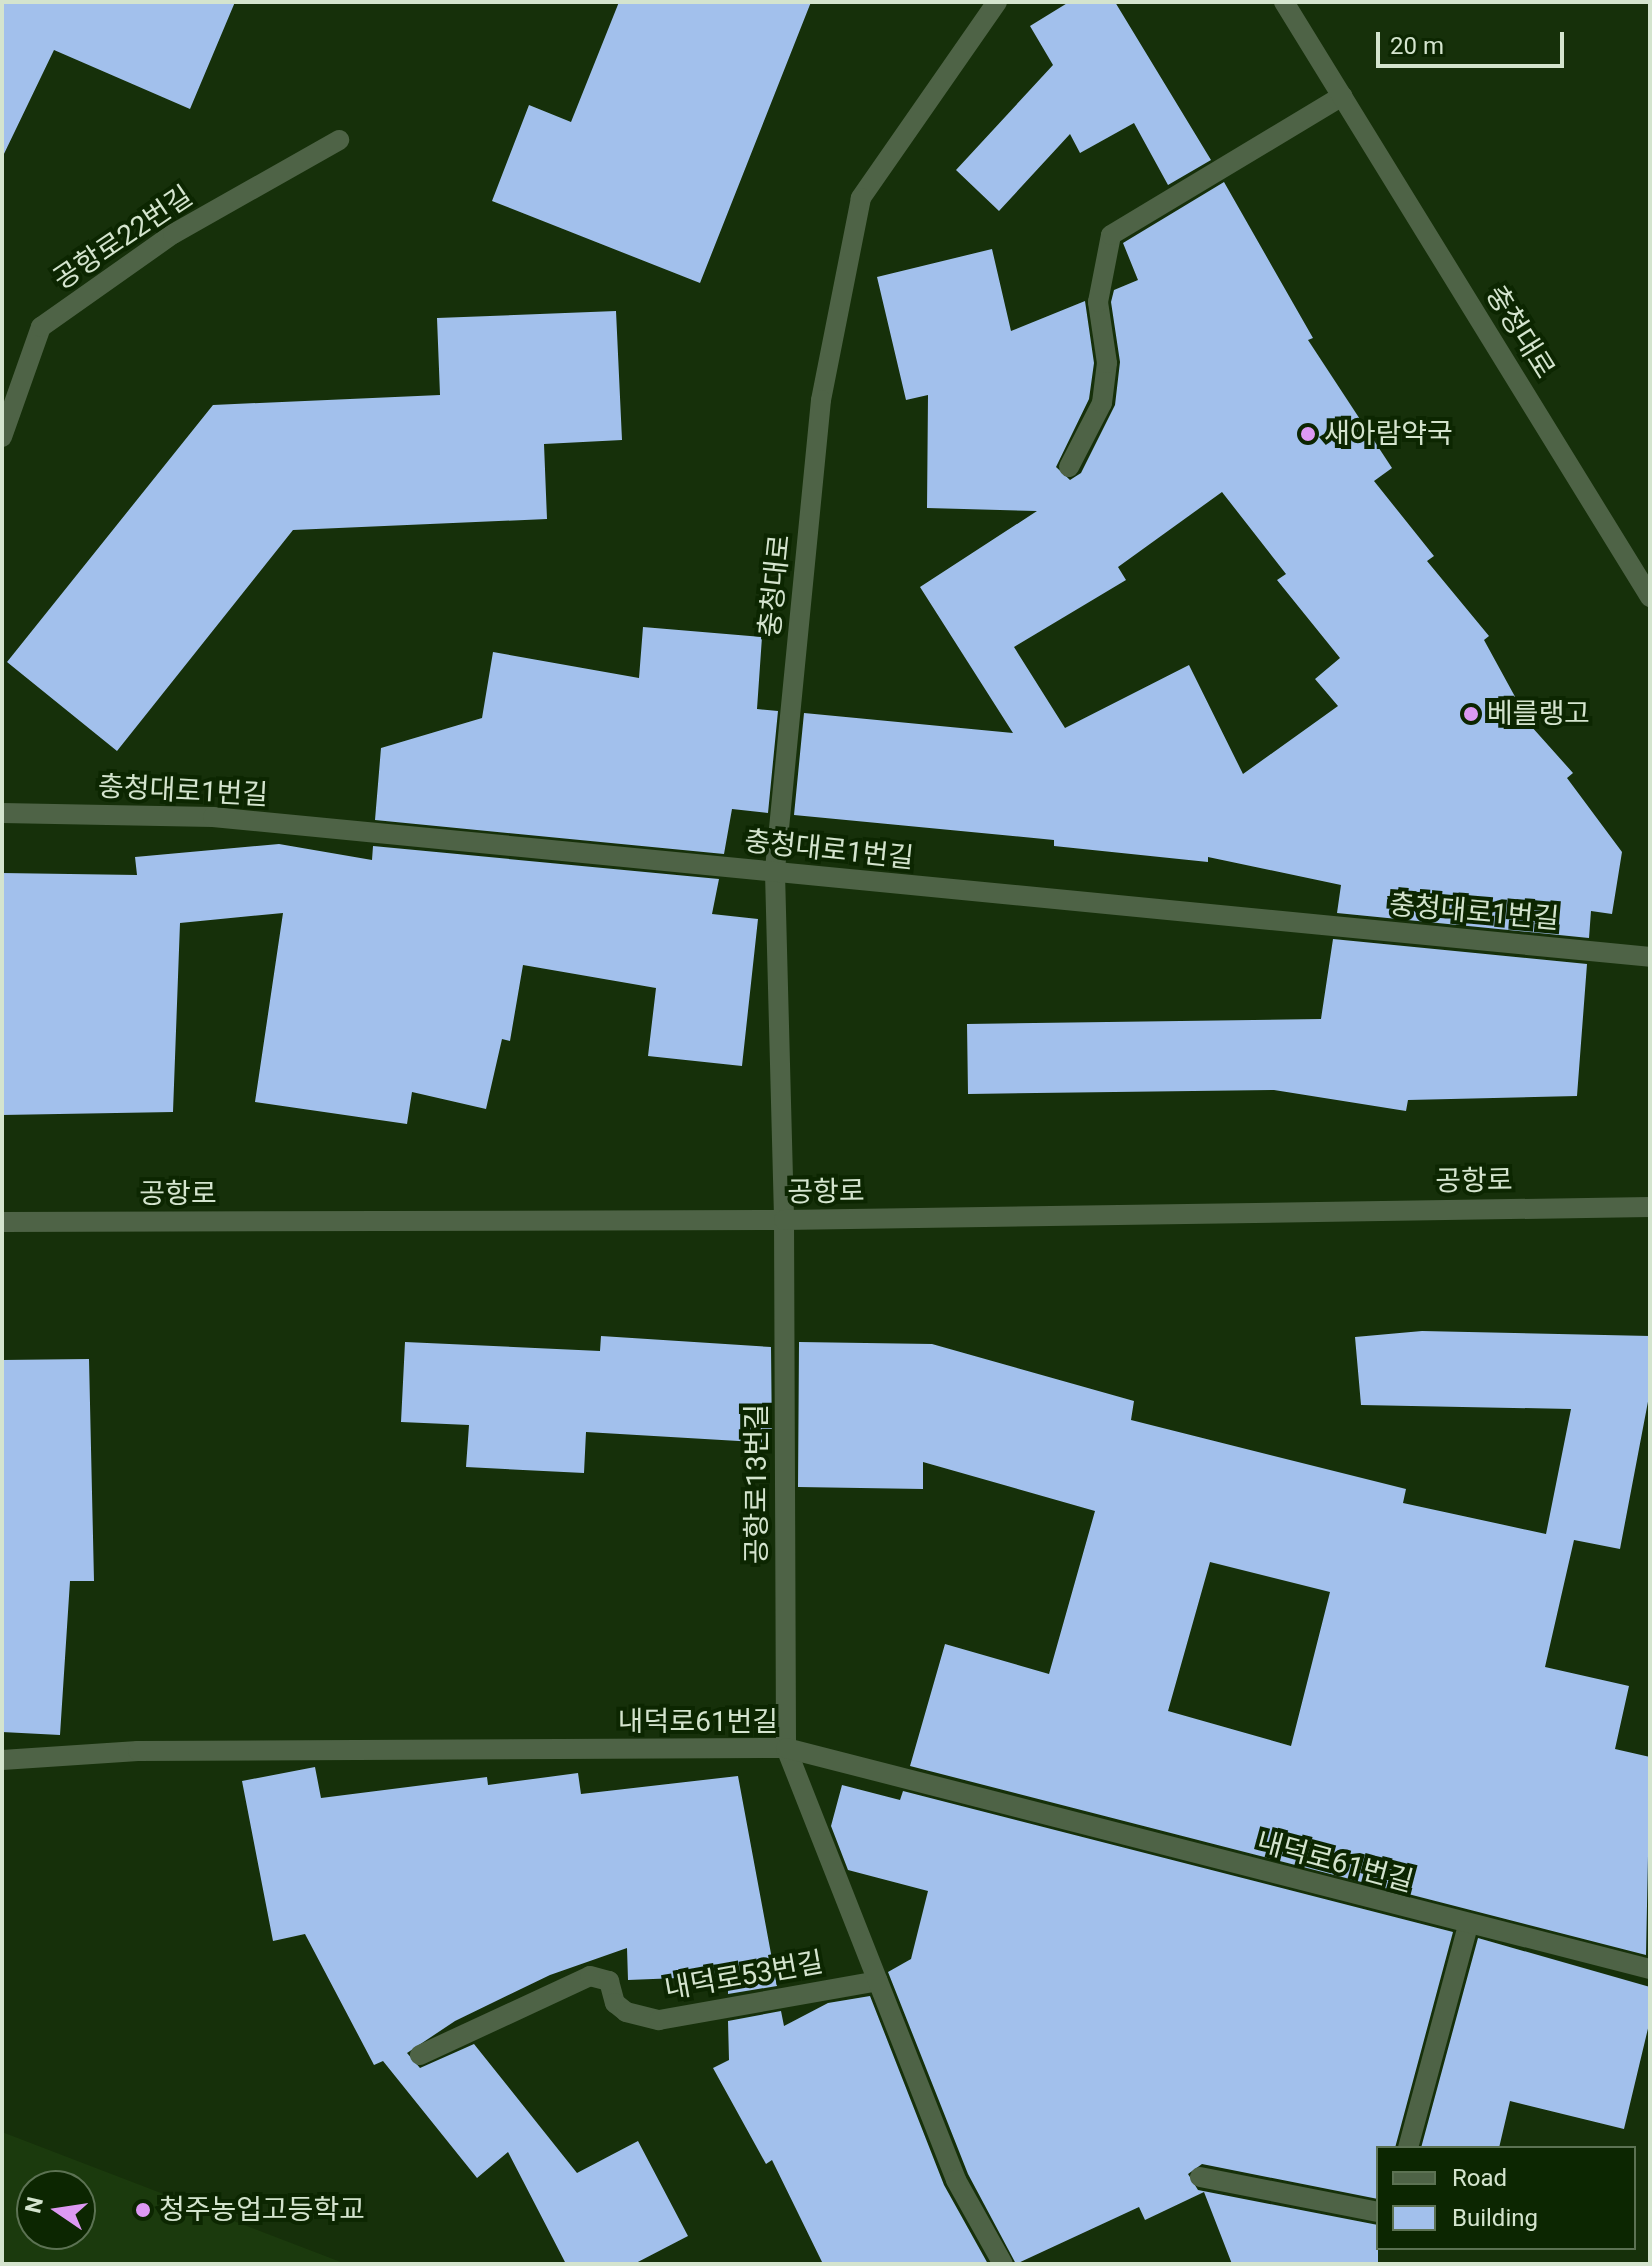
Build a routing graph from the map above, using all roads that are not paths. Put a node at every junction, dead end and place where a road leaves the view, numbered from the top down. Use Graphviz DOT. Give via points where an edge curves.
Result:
graph roads {
  1 [pos="997,2"];
  2 [pos="1284,2"];
  3 [pos="1342,96"];
  4 [pos="339,140"];
  5 [pos="2,437"];
  6 [pos="1069,467"];
  7 [pos="1650,597"];
  8 [pos="2,813"];
  9 [pos="775,873"];
  10 [pos="1650,957"];
  11 [pos="1650,1207"];
  12 [pos="784,1220"];
  13 [pos="2,1222"];
  14 [pos="786,1748"];
  15 [pos="2,1760"];
  16 [pos="1468,1926"];
  17 [pos="1650,1969"];
  18 [pos="878,1981"];
  19 [pos="420,2055"];
  20 [pos="1409,2146"];
  21 [pos="1200,2177"];
  22 [pos="1376,2212"];
  23 [pos="1003,2264"];
  1 -- 9 [label="street, 충청대로" via="861,198 821,400"];
  2 -- 3 [label="street, 충청대로"];
  3 -- 6 [label="street" via="1111,235 1098,302 1107,363 1102,403"];
  3 -- 7 [label="street, 충청대로"];
  4 -- 5 [label="street, 공항로22번길" via="173,234 41,327"];
  8 -- 9 [label="street, 충청대로1번길" via="213,817"];
  9 -- 10 [label="street, 충청대로1번길"];
  9 -- 12 [label="street, 충청대로"];
  11 -- 12 [label="street, 공항로"];
  12 -- 13 [label="street, 공항로"];
  12 -- 14 [label="street, 공항로13번길"];
  14 -- 15 [label="street, 내덕로61번길" via="138,1751"];
  14 -- 16 [label="street, 내덕로61번길"];
  14 -- 18 [label="street, 내덕로53번길"];
  16 -- 17 [label="street, 내덕로61번길"];
  16 -- 20 [label="street"];
  18 -- 19 [label="street, 내덕로53번길" via="659,2020 626,2012 615,2003 609,1981 590,1976"];
  18 -- 23 [label="street, 내덕로53번길" via="956,2180"];
  21 -- 22 [label="street"];
}
